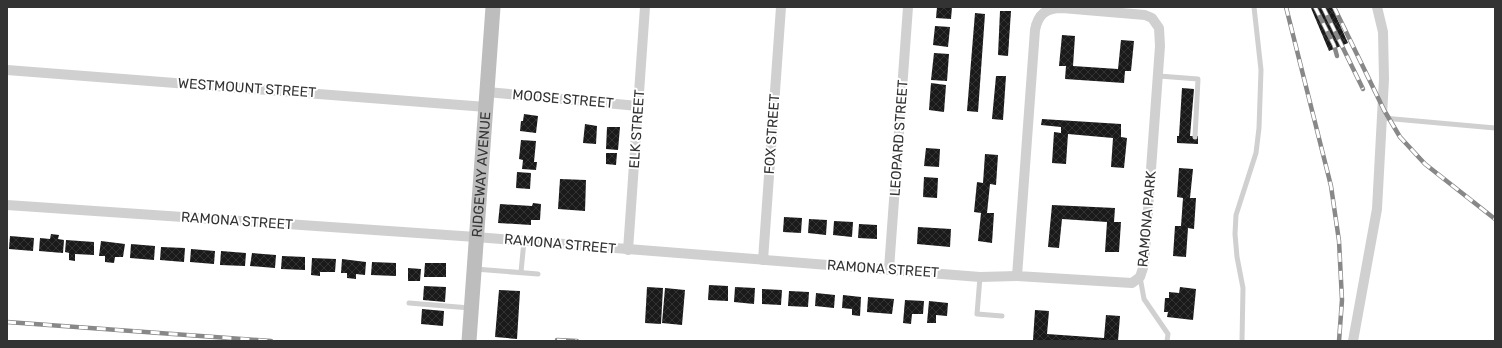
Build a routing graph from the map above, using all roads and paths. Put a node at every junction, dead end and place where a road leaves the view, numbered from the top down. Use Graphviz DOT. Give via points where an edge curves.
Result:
graph roads {
  1 [pos="494,7"];
  2 [pos="646,7"];
  3 [pos="781,7"];
  4 [pos="908,7"];
  5 [pos="1254,7"];
  6 [pos="1377,7"];
  7 [pos="7,70"];
  8 [pos="1159,76"];
  9 [pos="487,99"];
  10 [pos="638,106"];
  11 [pos="1383,118"];
  12 [pos="1495,128"];
  13 [pos="1195,137"];
  14 [pos="7,205"];
  15 [pos="476,237"];
  16 [pos="524,241"];
  17 [pos="628,250"];
  18 [pos="763,260"];
  19 [pos="474,269"];
  20 [pos="889,269"];
  21 [pos="521,272"];
  22 [pos="538,274"];
  23 [pos="1017,276"];
  24 [pos="980,277"];
  25 [pos="1140,277"];
  26 [pos="409,303"];
  27 [pos="471,308"];
  28 [pos="1002,316"];
  29 [pos="469,341"];
  30 [pos="1167,341"];
  31 [pos="1242,341"];
  32 [pos="1353,341"];
  1 -- 9 [label="street, RIDGEWAY AVENUE"];
  2 -- 10 [label="street, ELK STREET"];
  3 -- 18 [label="street, FOX STREET"];
  4 -- 20 [label="street, LEOPARD STREET"];
  5 -- 31 [label="lane" via="1262,70 1259,128 1256,153 1236,214 1235,228 1243,288"];
  6 -- 11 [label="street" via="1383,32"];
  7 -- 9 [label="street, WESTMOUNT STREET"];
  8 -- 13 [label="lane" via="1198,79"];
  8 -- 23 [label="street, RAMONA PARK" via="1159,28 1152,18 1146,15 1062,8 1048,10 1039,18 1035,30"];
  8 -- 25 [label="street, RAMONA PARK" via="1144,265"];
  9 -- 10 [label="street, MOOSE STREET"];
  9 -- 15 [label="street, RIDGEWAY AVENUE"];
  10 -- 17 [label="street, ELK STREET"];
  11 -- 12 [label="lane"];
  11 -- 32 [label="street" via="1377,209"];
  14 -- 15 [label="street, RAMONA STREET"];
  15 -- 16 [label="street, RAMONA STREET"];
  15 -- 19 [label="street, RIDGEWAY AVENUE"];
  16 -- 17 [label="street, RAMONA STREET"];
  16 -- 21 [label="lane"];
  17 -- 18 [label="street, RAMONA STREET"];
  18 -- 20 [label="street, RAMONA STREET"];
  19 -- 21 [label="lane"];
  19 -- 27 [label="street, RIDGEWAY AVENUE"];
  20 -- 24 [label="street, RAMONA STREET"];
  21 -- 22 [label="lane"];
  23 -- 24 [label="street, RAMONA STREET"];
  23 -- 25 [label="street, RAMONA PARK" via="1127,284"];
  24 -- 28 [label="lane" via="977,314"];
  25 -- 30 [label="lane" via="1144,299 1168,334"];
  26 -- 27 [label="lane"];
  27 -- 29 [label="street, RIDGEWAY AVENUE"];
}
